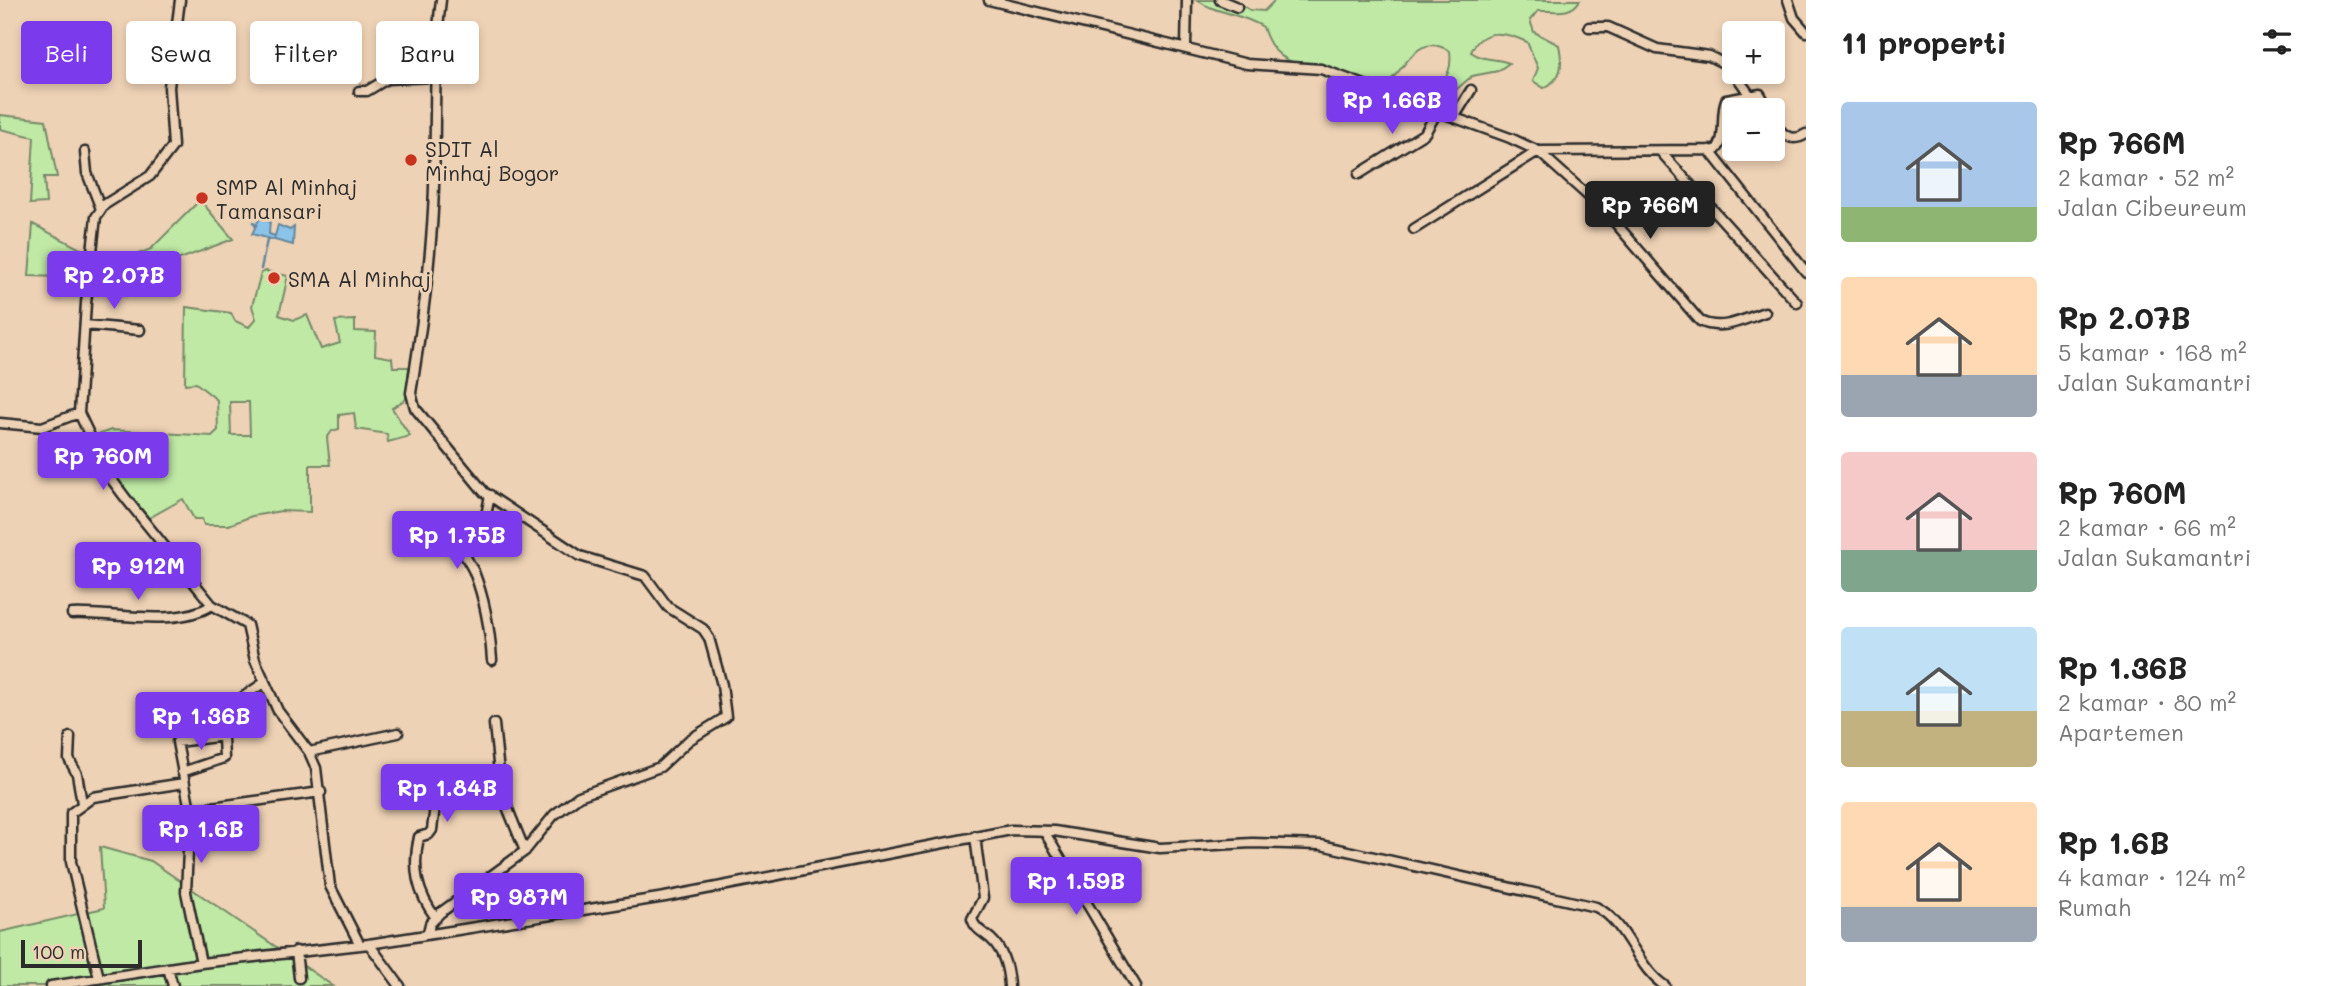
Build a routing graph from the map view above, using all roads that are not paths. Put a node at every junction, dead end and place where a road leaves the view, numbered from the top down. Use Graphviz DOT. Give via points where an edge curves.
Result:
graph roads {
  1 [pos="180,0"];
  2 [pos="441,0"];
  3 [pos="989,0"];
  4 [pos="1187,0"];
  5 [pos="1220,0"];
  6 [pos="1788,0"];
  7 [pos="1018,2"];
  8 [pos="1237,7"];
  9 [pos="439,21"];
  10 [pos="1589,27"];
  11 [pos="1806,32"];
  12 [pos="1186,47"];
  13 [pos="380,84"];
  14 [pos="434,84"];
  15 [pos="1471,90"];
  16 [pos="359,91"];
  17 [pos="1750,95"];
  18 [pos="1762,98"];
  19 [pos="1438,110"];
  20 [pos="1455,116"];
  21 [pos="1806,134"];
  22 [pos="1785,135"];
  23 [pos="1538,150"];
  24 [pos="1709,150"];
  25 [pos="1660,151"];
  26 [pos="85,152"];
  27 [pos="1359,174"];
  28 [pos="101,209"];
  29 [pos="1414,229"];
  30 [pos="1806,272"];
  31 [pos="1797,303"];
  32 [pos="1765,312"];
  33 [pos="85,325"];
  34 [pos="140,330"];
  35 [pos="79,413"];
  36 [pos="0,423"];
  37 [pos="489,495"];
  38 [pos="212,605"];
  39 [pos="72,614"];
  40 [pos="492,660"];
  41 [pos="265,682"];
  42 [pos="494,724"];
  43 [pos="398,733"];
  44 [pos="223,736"];
  45 [pos="70,737"];
  46 [pos="309,752"];
  47 [pos="182,772"];
  48 [pos="184,783"];
  49 [pos="437,790"];
  50 [pos="321,792"];
  51 [pos="501,792"];
  52 [pos="400,794"];
  53 [pos="82,803"];
  54 [pos="190,810"];
  55 [pos="1044,831"];
  56 [pos="975,836"];
  57 [pos="525,851"];
  58 [pos="436,918"];
  59 [pos="428,932"];
  60 [pos="364,944"];
  61 [pos="296,951"];
  62 [pos="201,963"];
  63 [pos="168,968"];
  64 [pos="99,978"];
  65 [pos="299,978"];
  66 [pos="51,986"];
  67 [pos="173,986"];
  68 [pos="400,986"];
  69 [pos="1009,986"];
  70 [pos="1136,986"];
  71 [pos="1665,986"];
  1 -- 28 [label="street" via="169,87 173,146 150,176"];
  2 -- 9 [label="street"];
  3 -- 7 [label="street"];
  4 -- 12 [label="street"];
  5 -- 8 [label="street"];
  6 -- 11 [label="street" via="1794,19"];
  7 -- 12 [label="street"];
  10 -- 17 [label="street" via="1608,27 1657,50 1709,56 1729,66"];
  12 -- 19 [label="street" via="1248,64 1321,69"];
  13 -- 16 [label="street"];
  14 -- 37 [label="street" via="434,188 426,300 412,401 425,424"];
  15 -- 20 [label="street"];
  17 -- 18 [label="street"];
  17 -- 24 [label="street" via="1726,100 1720,146"];
  19 -- 20 [label="street"];
  19 -- 27 [label="street" via="1425,133"];
  20 -- 23 [label="street"];
  21 -- 22 [label="street"];
  23 -- 25 [label="street"];
  23 -- 29 [label="street"];
  23 -- 32 [label="street" via="1606,212 1700,321 1730,324"];
  24 -- 25 [label="street"];
  24 -- 30 [label="street"];
  25 -- 31 [label="street"];
  26 -- 28 [label="street" via="87,173"];
  28 -- 33 [label="street" via="90,253"];
  33 -- 34 [label="street"];
  33 -- 35 [label="street"];
  35 -- 36 [label="street" via="41,427"];
  35 -- 38 [label="street" via="109,476"];
  37 -- 40 [label="street" via="485,521 461,537 460,543 486,612"];
  37 -- 57 [label="street" via="580,556 645,576 668,607 703,629 716,662 726,714 723,722 689,740 660,767 579,796 554,815"];
  38 -- 39 [label="street" via="186,615"];
  38 -- 41 [label="street" via="247,625"];
  41 -- 44 [label="street" via="225,708"];
  41 -- 46 [label="street" via="283,719"];
  42 -- 51 [label="street"];
  43 -- 46 [label="street"];
  44 -- 47 [label="street" via="224,758"];
  44 -- 47 [label="street" via="178,740"];
  45 -- 53 [label="street" via="69,759"];
  46 -- 50 [label="street"];
  47 -- 48 [label="street"];
  48 -- 53 [label="street" via="133,789"];
  48 -- 54 [label="street"];
  49 -- 51 [label="street" via="447,786"];
  49 -- 52 [label="street"];
  49 -- 58 [label="street" via="430,833 419,837 416,860 419,892"];
  50 -- 54 [label="street"];
  50 -- 60 [label="street" via="331,891"];
  51 -- 57 [label="street"];
  53 -- 64 [label="street" via="70,819 71,862"];
  54 -- 62 [label="street" via="186,892"];
  55 -- 56 [label="street"];
  55 -- 70 [label="street"];
  55 -- 71 [label="street" via="1160,848 1321,845 1596,907 1610,916 1644,967"];
  56 -- 59 [label="street" via="665,897"];
  56 -- 69 [label="street" via="983,898 972,919 1004,959"];
  57 -- 58 [label="street"];
  58 -- 59 [label="street"];
  59 -- 60 [label="street"];
  60 -- 61 [label="street"];
  60 -- 68 [label="street"];
  61 -- 62 [label="street"];
  61 -- 65 [label="street"];
  62 -- 63 [label="street"];
  63 -- 64 [label="street"];
  63 -- 67 [label="street"];
  64 -- 66 [label="street"];
}
